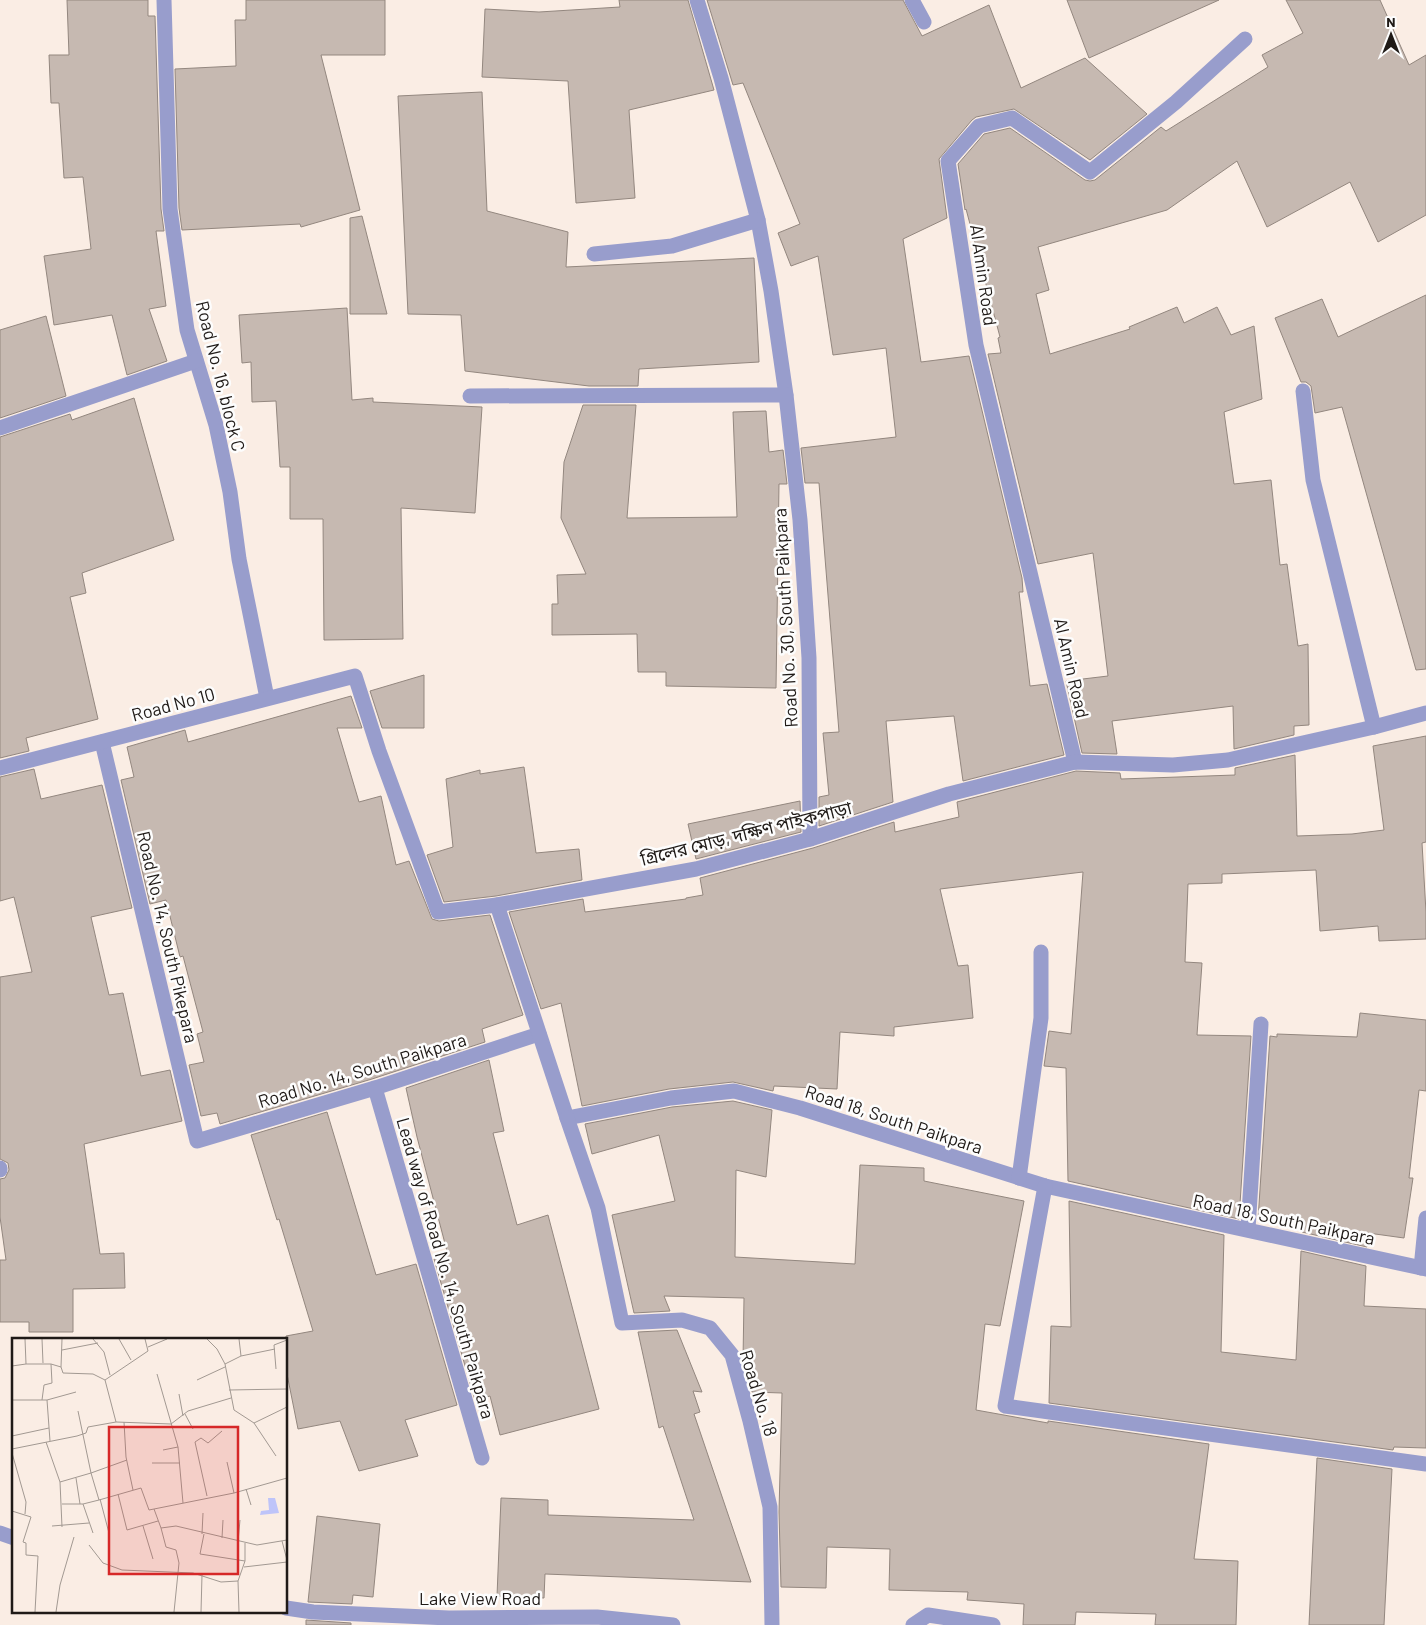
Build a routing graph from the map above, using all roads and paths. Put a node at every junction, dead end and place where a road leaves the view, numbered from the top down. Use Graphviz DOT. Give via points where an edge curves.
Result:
graph roads {
  1 [pos="164,0"];
  2 [pos="696,0"];
  3 [pos="912,0"];
  4 [pos="924,22"];
  5 [pos="1245,39"];
  6 [pos="758,220"];
  7 [pos="594,254"];
  8 [pos="196,361"];
  9 [pos="1303,391"];
  10 [pos="786,395"];
  11 [pos="470,396"];
  12 [pos="0,428"];
  13 [pos="355,676"];
  14 [pos="267,698"];
  15 [pos="1426,713"];
  16 [pos="1374,728"];
  17 [pos="102,742"];
  18 [pos="1075,762"];
  19 [pos="0,768"];
  20 [pos="810,839"];
  21 [pos="497,905"];
  22 [pos="1041,952"];
  23 [pos="1260,1024"];
  24 [pos="538,1034"];
  25 [pos="375,1088"];
  26 [pos="567,1118"];
  27 [pos="197,1141"];
  28 [pos="1019,1178"];
  29 [pos="1045,1186"];
  30 [pos="1426,1218"];
  31 [pos="1248,1230"];
  32 [pos="1424,1268"];
  33 [pos="482,1458"];
  34 [pos="1426,1464"];
  35 [pos="0,1533"];
  36 [pos="12,1537"];
  37 [pos="288,1608"];
  38 [pos="674,1625"];
  39 [pos="772,1625"];
  40 [pos="913,1625"];
  41 [pos="993,1625"];
  1 -- 8 [label="street, Road No. 16, block C" via="170,209 187,330"];
  2 -- 6 [label="street, Road No. 30, South Paikpara" via="721,78"];
  3 -- 4 [label="street"];
  5 -- 18 [label="street, Al Amin Road" via="1176,102 1090,172 1012,118 979,126 948,161 976,345"];
  6 -- 7 [label="street" via="672,246"];
  6 -- 10 [label="street, Road No. 30, South Paikpara"];
  8 -- 12 [label="street"];
  8 -- 14 [label="street, Road No. 16, block C" via="216,425"];
  9 -- 16 [label="street" via="1313,480"];
  10 -- 11 [label="street"];
  10 -- 20 [label="street, Road No. 30, South Paikpara" via="800,520 808,648"];
  13 -- 14 [label="street, Road No 10"];
  13 -- 21 [label="street, গ্রিলের মোড়, দক্ষিণ পাইকপাড়া" via="438,912"];
  14 -- 17 [label="street, Road No 10"];
  15 -- 16 [label="street, গ্রিলের মোড়, দক্ষিণ পাইকপাড়া"];
  16 -- 18 [label="street, গ্রিলের মোড়, দক্ষিণ পাইকপাড়া" via="1228,760 1173,765"];
  17 -- 19 [label="street, Road No 10"];
  17 -- 27 [label="street, Road No. 14, South Pikepara"];
  18 -- 20 [label="street, গ্রিলের মোড়, দক্ষিণ পাইকপাড়া" via="949,794"];
  20 -- 21 [label="street, গ্রিলের মোড়, দক্ষিণ পাইকপাড়া" via="696,869"];
  21 -- 24 [label="street"];
  22 -- 28 [label="street" via="1041,1018"];
  23 -- 31 [label="street"];
  24 -- 25 [label="street, Road No. 14, South Paikpara"];
  24 -- 26 [label="street"];
  25 -- 27 [label="street, Road No. 14, South Paikpara"];
  25 -- 33 [label="street, Lead way of Road No. 14, South Paikpara"];
  26 -- 28 [label="street, Road 18, South Paikpara" via="671,1098 734,1092 800,1108"];
  26 -- 39 [label="street, Road No. 18" via="598,1208 622,1323 682,1320 710,1328 732,1355 770,1507"];
  28 -- 29 [label="street, Road 18, South Paikpara"];
  29 -- 31 [label="street, Road 18, South Paikpara"];
  29 -- 34 [label="street" via="1005,1406"];
  30 -- 32 [label="street"];
  31 -- 32 [label="street, Road 18, South Paikpara"];
  35 -- 36 [label="street"];
  37 -- 38 [label="street, Lake View Road" via="449,1618 597,1617"];
  40 -- 41 [label="street" via="928,1615"];
}
